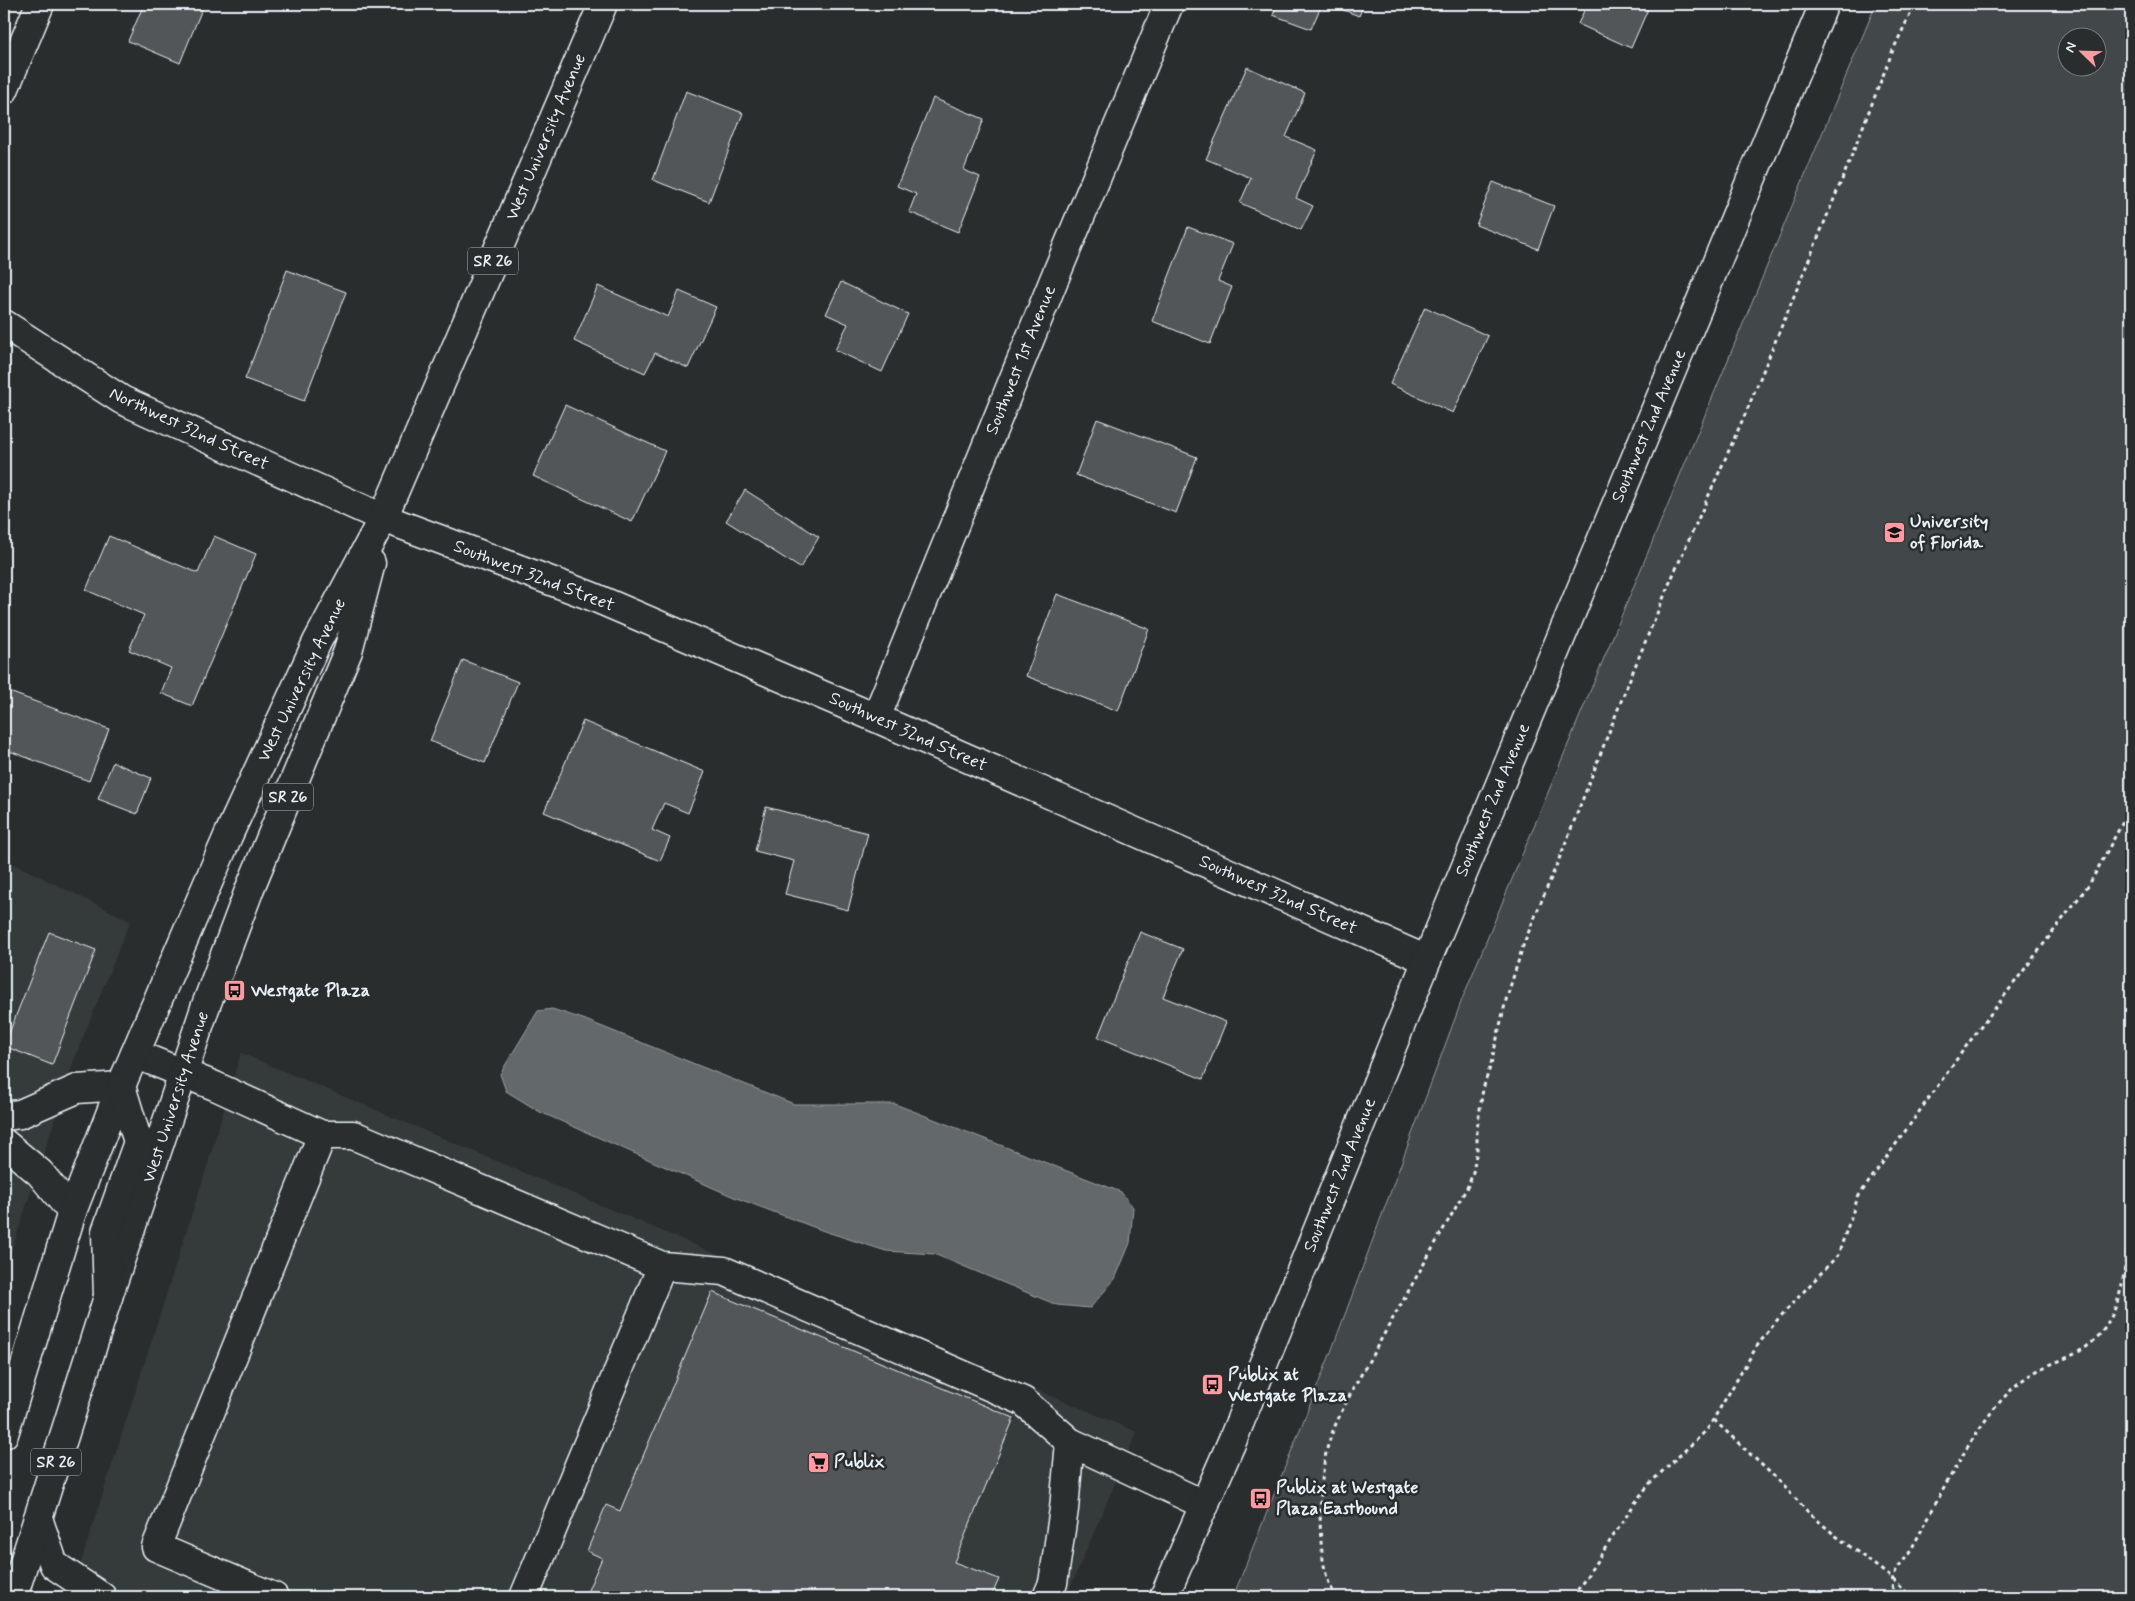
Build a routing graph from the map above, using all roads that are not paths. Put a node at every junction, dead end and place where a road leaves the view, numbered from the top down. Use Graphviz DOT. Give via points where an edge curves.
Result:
graph roads {
  1 [pos="40,4"];
  2 [pos="603,4"];
  3 [pos="1169,4"];
  4 [pos="1824,4"];
  5 [pos="4,90"];
  6 [pos="4,324"];
  7 [pos="383,518"];
  8 [pos="876,718"];
  9 [pos="1427,960"];
  10 [pos="135,1054"];
  11 [pos="183,1074"];
  12 [pos="121,1086"];
  13 [pos="4,1116"];
  14 [pos="322,1135"];
  15 [pos="4,1143"];
  16 [pos="72,1212"];
  17 [pos="662,1266"];
  18 [pos="108,1297"];
  19 [pos="10,1389"];
  20 [pos="4,1434"];
  21 [pos="1070,1442"];
  22 [pos="1205,1505"];
  23 [pos="38,1518"];
  24 [pos="13,1597"];
  25 [pos="102,1597"];
  26 [pos="274,1597"];
  27 [pos="524,1597"];
  28 [pos="1047,1597"];
  29 [pos="1164,1597"];
  1 -- 5 [label="main road"];
  2 -- 7 [label="main road, West University Avenue / SR 26"];
  3 -- 8 [label="main road, Southwest 1st Avenue" via="1052,282"];
  4 -- 9 [label="main road, Southwest 2nd Avenue"];
  6 -- 7 [label="main road, Northwest 32nd Street" via="122,400"];
  7 -- 8 [label="main road, Southwest 32nd Street" via="591,596"];
  7 -- 10 [label="main road, West University Avenue / SR 26" via="317,642 228,836"];
  7 -- 11 [label="main road, West University Avenue / SR 26" via="348,651 250,888"];
  8 -- 9 [label="main road, Southwest 32nd Street"];
  9 -- 22 [label="main road, Southwest 2nd Avenue"];
  10 -- 11 [label="main road"];
  10 -- 12 [label="main road, West University Avenue / SR 26"];
  11 -- 14 [label="main road"];
  11 -- 18 [label="main road, West University Avenue / SR 26"];
  12 -- 13 [label="main road" via="77,1089 20,1114"];
  12 -- 16 [label="main road, West University Avenue / SR 26"];
  12 -- 18 [label="main road" via="138,1142 106,1232"];
  14 -- 17 [label="main road" via="353,1135"];
  14 -- 26 [label="main road" via="156,1547"];
  15 -- 16 [label="main road" via="40,1173"];
  16 -- 19 [label="main road, West University Avenue / SR 26"];
  17 -- 21 [label="main road" via="724,1271 1023,1401"];
  17 -- 27 [label="main road"];
  18 -- 23 [label="main road, West University Avenue / SR 26"];
  19 -- 20 [label="main road, West University Avenue / SR 26"];
  21 -- 22 [label="main road"];
  21 -- 28 [label="main road" via="1064,1509 1053,1583"];
  22 -- 29 [label="main road, Southwest 2nd Avenue"];
  23 -- 24 [label="main road, West University Avenue / SR 26"];
  23 -- 25 [label="main road" via="54,1565"];
}
